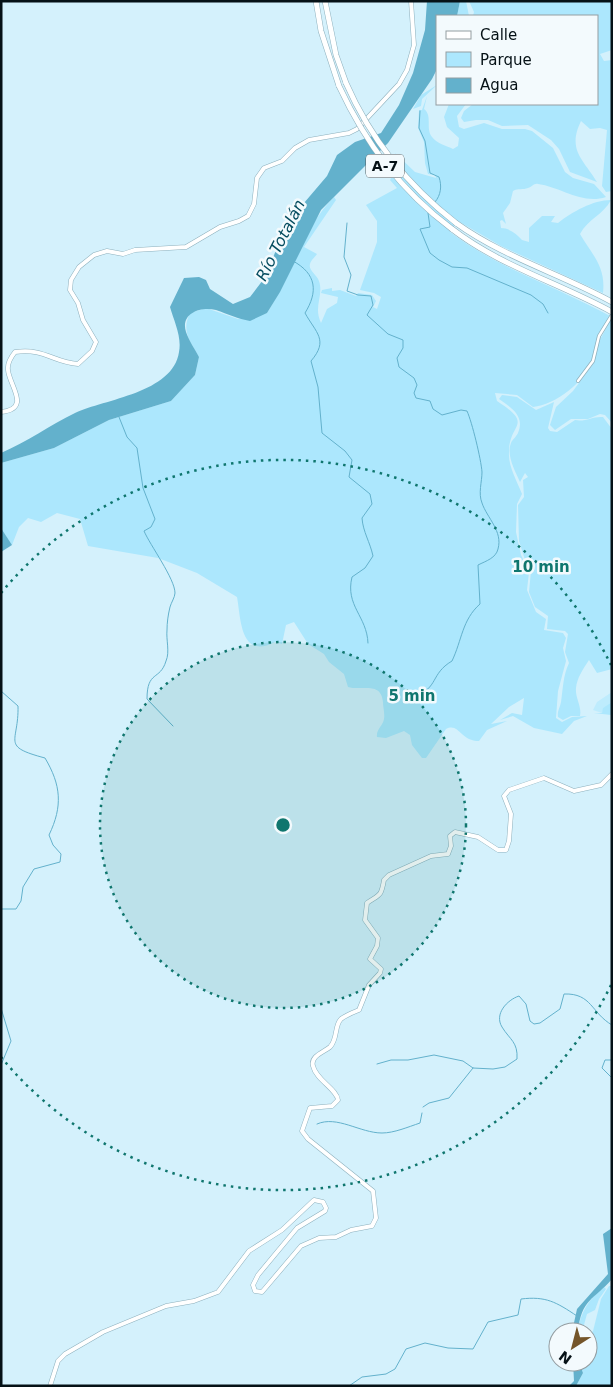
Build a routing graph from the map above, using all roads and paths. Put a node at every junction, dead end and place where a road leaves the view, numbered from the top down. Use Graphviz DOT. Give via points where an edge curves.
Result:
graph roads {
  1 [pos="316,1"];
  2 [pos="325,1"];
  3 [pos="411,1"];
  4 [pos="612,302"];
  5 [pos="612,314"];
  6 [pos="578,381"];
  7 [pos="1,412"];
  8 [pos="612,774"];
  9 [pos="50,1386"];
  1 -- 5 [label="highway, A-7, bridge" via="320,31 339,86 353,116 386,167 430,213 492,256 584,297"];
  2 -- 4 [label="highway, A-7, bridge" via="336,55 358,111 393,164 414,188 456,224 496,248"];
  3 -- 7 [label="main road" via="414,45 411,60 404,75 363,124 349,133 309,140 282,161 260,171 254,204 248,216 220,226 186,246 123,254 106,251 87,258 71,280 70,290 96,342 92,351 78,364 66,364 43,352 15,352 9,360 8,371 18,397 10,411"];
  5 -- 6 [label="street" via="596,346 593,360"];
  8 -- 9 [label="main road" via="601,785 574,791 544,778 508,790 504,796 511,814 510,841 506,850 498,850 478,837 455,832 450,836 448,854 431,856 389,875 379,896 367,903 365,920 378,938 370,958 380,973 369,985 359,1010 342,1018 335,1040 314,1060 313,1066 319,1077 338,1100 332,1106 310,1108 302,1131 373,1191 376,1218 372,1226 309,1242 294,1252 262,1292 255,1291 253,1285 258,1275 297,1228 325,1211 323,1202 314,1200 282,1230 249,1251 218,1292 166,1306 103,1332 58,1361"];
}
